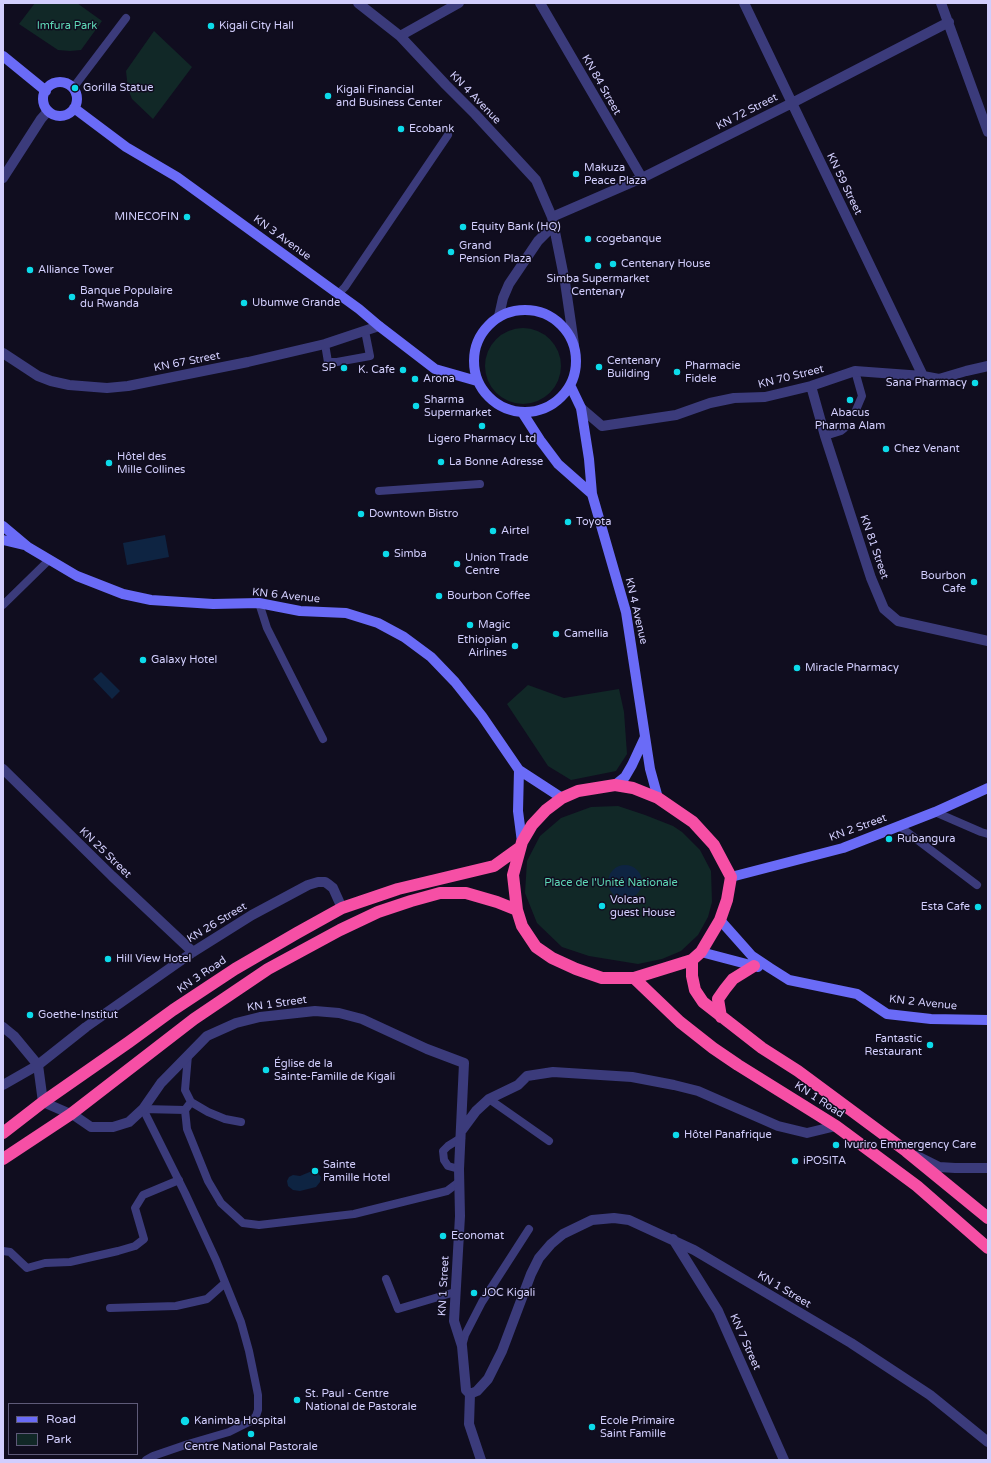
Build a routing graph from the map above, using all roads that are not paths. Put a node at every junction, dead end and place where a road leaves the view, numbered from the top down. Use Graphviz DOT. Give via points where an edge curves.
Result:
graph roads {
  1 [pos="358,3"];
  2 [pos="460,3"];
  3 [pos="540,3"];
  4 [pos="744,3"];
  5 [pos="941,3"];
  6 [pos="126,18"];
  7 [pos="949,22"];
  8 [pos="400,36"];
  9 [pos="3,56"];
  10 [pos="73,88"];
  11 [pos="46,90"];
  12 [pos="792,103"];
  13 [pos="74,108"];
  14 [pos="48,111"];
  15 [pos="988,132"];
  16 [pos="448,135"];
  17 [pos="3,178"];
  18 [pos="642,178"];
  19 [pos="553,221"];
  20 [pos="338,294"];
  21 [pos="499,316"];
  22 [pos="379,326"];
  23 [pos="364,331"];
  24 [pos="326,344"];
  25 [pos="574,344"];
  26 [pos="3,353"];
  27 [pos="988,366"];
  28 [pos="855,371"];
  29 [pos="923,376"];
  30 [pos="477,381"];
  31 [pos="570,386"];
  32 [pos="811,386"];
  33 [pos="581,408"];
  34 [pos="856,410"];
  35 [pos="522,412"];
  36 [pos="846,427"];
  37 [pos="825,436"];
  38 [pos="480,484"];
  39 [pos="379,491"];
  40 [pos="592,494"];
  41 [pos="3,526"];
  42 [pos="3,540"];
  43 [pos="28,547"];
  44 [pos="49,560"];
  45 [pos="259,603"];
  46 [pos="3,605"];
  47 [pos="988,641"];
  48 [pos="645,737"];
  49 [pos="323,739"];
  50 [pos="3,769"];
  51 [pos="519,770"];
  52 [pos="615,785"];
  53 [pos="988,788"];
  54 [pos="562,798"];
  55 [pos="658,798"];
  56 [pos="935,812"];
  57 [pos="899,826"];
  58 [pos="986,832"];
  59 [pos="520,845"];
  60 [pos="731,877"];
  61 [pos="977,885"];
  62 [pos="342,908"];
  63 [pos="517,910"];
  64 [pos="720,920"];
  65 [pos="193,952"];
  66 [pos="696,956"];
  67 [pos="754,966"];
  68 [pos="770,968"];
  69 [pos="634,978"];
  70 [pos="721,1017"];
  71 [pos="988,1020"];
  72 [pos="3,1027"];
  73 [pos="188,1055"];
  74 [pos="38,1065"];
  75 [pos="3,1085"];
  76 [pos="489,1099"];
  77 [pos="43,1102"];
  78 [pos="191,1102"];
  79 [pos="143,1108"];
  80 [pos="184,1110"];
  81 [pos="71,1114"];
  82 [pos="242,1122"];
  83 [pos="836,1126"];
  84 [pos="3,1133"];
  85 [pos="462,1134"];
  86 [pos="549,1141"];
  87 [pos="906,1151"];
  88 [pos="3,1159"];
  89 [pos="988,1168"];
  90 [pos="459,1169"];
  91 [pos="179,1180"];
  92 [pos="459,1182"];
  93 [pos="988,1218"];
  94 [pos="529,1229"];
  95 [pos="672,1239"];
  96 [pos="988,1248"];
  97 [pos="3,1251"];
  98 [pos="386,1279"];
  99 [pos="225,1283"];
  100 [pos="455,1292"];
  101 [pos="110,1308"];
  102 [pos="462,1346"];
  103 [pos="470,1394"];
  104 [pos="988,1442"];
  105 [pos="146,1460"];
  106 [pos="481,1460"];
  107 [pos="784,1460"];
  1 -- 8 [label="street, KN 4 Avenue"];
  2 -- 8 [label="street"];
  3 -- 18 [label="street, KN 84 Street"];
  4 -- 12 [label="street, KN 59 Street"];
  5 -- 7 [label="street"];
  6 -- 10 [label="lane"];
  7 -- 12 [label="street, KN 72 Street"];
  7 -- 15 [label="street"];
  8 -- 19 [label="street, KN 4 Avenue" via="536,180"];
  9 -- 11 [label="main road"];
  10 -- 11 [label="main road" via="69,84 58,82"];
  10 -- 13 [label="main road" via="77,97"];
  11 -- 14 [label="main road" via="44,101"];
  12 -- 18 [label="street, KN 72 Street"];
  12 -- 29 [label="street, KN 59 Street"];
  13 -- 14 [label="main road" via="62,115"];
  13 -- 20 [label="main road, KN 3 Avenue" via="126,147 177,177"];
  14 -- 17 [label="street"];
  16 -- 20 [label="lane"];
  18 -- 19 [label="street, KN 72 Street"];
  19 -- 21 [label="street" via="509,284"];
  19 -- 25 [label="street, KN 4 Avenue"];
  20 -- 22 [label="main road, KN 3 Avenue"];
  21 -- 25 [label="main road" via="516,310 534,310 551,316 565,328"];
  21 -- 30 [label="main road" via="481,334 474,349"];
  22 -- 23 [label="street, KN 67 Street"];
  22 -- 30 [label="main road, KN 3 Avenue" via="435,369"];
  23 -- 24 [label="street, KN 67 Street"];
  23 -- 24 [label="lane" via="370,356 328,362"];
  24 -- 26 [label="street, KN 67 Street" via="248,362 107,388 51,381 38,376"];
  25 -- 31 [label="main road" via="577,358"];
  27 -- 29 [label="street, KN 70 Street" via="939,379"];
  28 -- 29 [label="street, KN 70 Street"];
  28 -- 32 [label="street, KN 70 Street"];
  28 -- 34 [label="lane" via="862,396"];
  30 -- 35 [label="main road" via="485,394 495,403 508,410"];
  31 -- 33 [label="main road, KN 4 Avenue"];
  31 -- 35 [label="main road" via="562,397 550,406 537,411"];
  32 -- 33 [label="street, KN 70 Street" via="765,397 734,398 676,415 602,426"];
  32 -- 37 [label="street, KN 81 Street"];
  33 -- 40 [label="main road, KN 4 Avenue"];
  35 -- 40 [label="main road" via="558,464"];
  36 -- 37 [label="lane"];
  37 -- 47 [label="street, KN 81 Street" via="871,578 884,610 898,621"];
  38 -- 39 [label="lane"];
  40 -- 48 [label="main road, KN 4 Avenue" via="626,612"];
  41 -- 43 [label="main road, KN 6 Avenue"];
  42 -- 43 [label="main road"];
  43 -- 44 [label="main road, KN 6 Avenue"];
  44 -- 45 [label="main road, KN 6 Avenue" via="96,584 123,594 151,600 213,604"];
  44 -- 46 [label="lane"];
  45 -- 49 [label="lane" via="267,628"];
  45 -- 51 [label="main road, KN 6 Avenue" via="300,612 346,612 378,623 404,637 431,657 455,682"];
  48 -- 52 [label="main road" via="634,763 625,777"];
  48 -- 55 [label="main road, KN 4 Avenue"];
  50 -- 65 [label="street, KN 25 Street"];
  51 -- 54 [label="main road, KN 6 Avenue"];
  51 -- 59 [label="main road"];
  52 -- 54 [label="highway" via="578,791"];
  52 -- 55 [label="highway" via="633,788"];
  53 -- 56 [label="main road, KN 2 Street"];
  54 -- 59 [label="highway" via="532,825"];
  55 -- 60 [label="highway" via="693,822 704,833 714,845"];
  56 -- 57 [label="main road, KN 2 Street"];
  56 -- 58 [label="lane"];
  57 -- 60 [label="main road, KN 2 Street" via="842,848"];
  57 -- 61 [label="lane"];
  59 -- 62 [label="highway, KN 3 Road" via="494,866 398,889"];
  59 -- 63 [label="highway" via="513,875"];
  60 -- 64 [label="highway"];
  62 -- 65 [label="street, KN 26 Street" via="333,888 325,882 318,882 252,915"];
  62 -- 77 [label="highway, KN 3 Road" via="235,969"];
  63 -- 69 [label="highway" via="522,926 536,947 552,958 602,978"];
  63 -- 81 [label="highway" via="466,892 440,893 378,912 268,969 194,1019"];
  64 -- 66 [label="highway"];
  64 -- 68 [label="main road, KN 2 Avenue" via="752,956"];
  65 -- 74 [label="street, KN 26 Street" via="86,1027"];
  66 -- 67 [label="main road, KN 2 Avenue"];
  66 -- 69 [label="highway"];
  66 -- 70 [label="highway, KN 1 Road" via="692,976 695,990 703,1002"];
  67 -- 68 [label="main road, KN 2 Avenue"];
  67 -- 70 [label="highway" via="733,979 721,994 718,999"];
  68 -- 71 [label="main road, KN 2 Avenue" via="789,980 857,994 887,1014 931,1019"];
  69 -- 83 [label="highway, KN 1 Road" via="680,1022 713,1048"];
  70 -- 87 [label="highway, KN 1 Road"];
  72 -- 74 [label="street"];
  73 -- 78 [label="lane" via="185,1090"];
  73 -- 79 [label="street, KN 1 Street" via="161,1083"];
  73 -- 85 [label="street, KN 1 Street" via="207,1036 236,1023 260,1017 315,1011 362,1019 464,1063"];
  74 -- 75 [label="street, KN 26 Street"];
  74 -- 77 [label="street"];
  76 -- 83 [label="street" via="518,1085 527,1076 540,1073 632,1077 698,1091 778,1126 807,1133"];
  76 -- 85 [label="street" via="476,1111"];
  76 -- 86 [label="lane"];
  77 -- 81 [label="street, KN 1 Street"];
  77 -- 84 [label="highway, KN 3 Road"];
  78 -- 80 [label="lane"];
  78 -- 82 [label="lane" via="225,1119"];
  79 -- 80 [label="lane"];
  79 -- 81 [label="street, KN 1 Street" via="129,1122 113,1127 91,1127"];
  79 -- 91 [label="lane"];
  80 -- 92 [label="lane" via="187,1129 208,1181 221,1203 243,1223 259,1225 354,1214 447,1191"];
  81 -- 88 [label="highway"];
  83 -- 96 [label="highway, KN 1 Road" via="917,1186"];
  85 -- 90 [label="street, KN 1 Street"];
  85 -- 90 [label="lane" via="443,1151 448,1166"];
  87 -- 89 [label="street" via="939,1167"];
  87 -- 93 [label="highway, KN 1 Road"];
  90 -- 92 [label="street, KN 1 Street"];
  91 -- 97 [label="lane" via="143,1195 135,1208 144,1239 135,1246 70,1262 45,1263 26,1268 10,1252"];
  91 -- 99 [label="lane"];
  92 -- 100 [label="street, KN 1 Street" via="460,1216"];
  94 -- 102 [label="lane" via="482,1302"];
  95 -- 103 [label="street, KN 1 Street" via="629,1220 614,1218 592,1220 563,1234 539,1258 495,1366 477,1392"];
  95 -- 104 [label="street, KN 1 Street" via="775,1297 900,1374 930,1394"];
  95 -- 107 [label="street, KN 7 Street" via="718,1310"];
  98 -- 100 [label="lane" via="398,1309"];
  99 -- 101 [label="lane" via="207,1299 176,1306"];
  99 -- 105 [label="lane" via="241,1322 249,1351 258,1395 256,1416 229,1432"];
  100 -- 102 [label="street, KN 1 Street" via="454,1321"];
  102 -- 103 [label="street, KN 1 Street" via="466,1390"];
  103 -- 106 [label="street" via="469,1424"];
}
